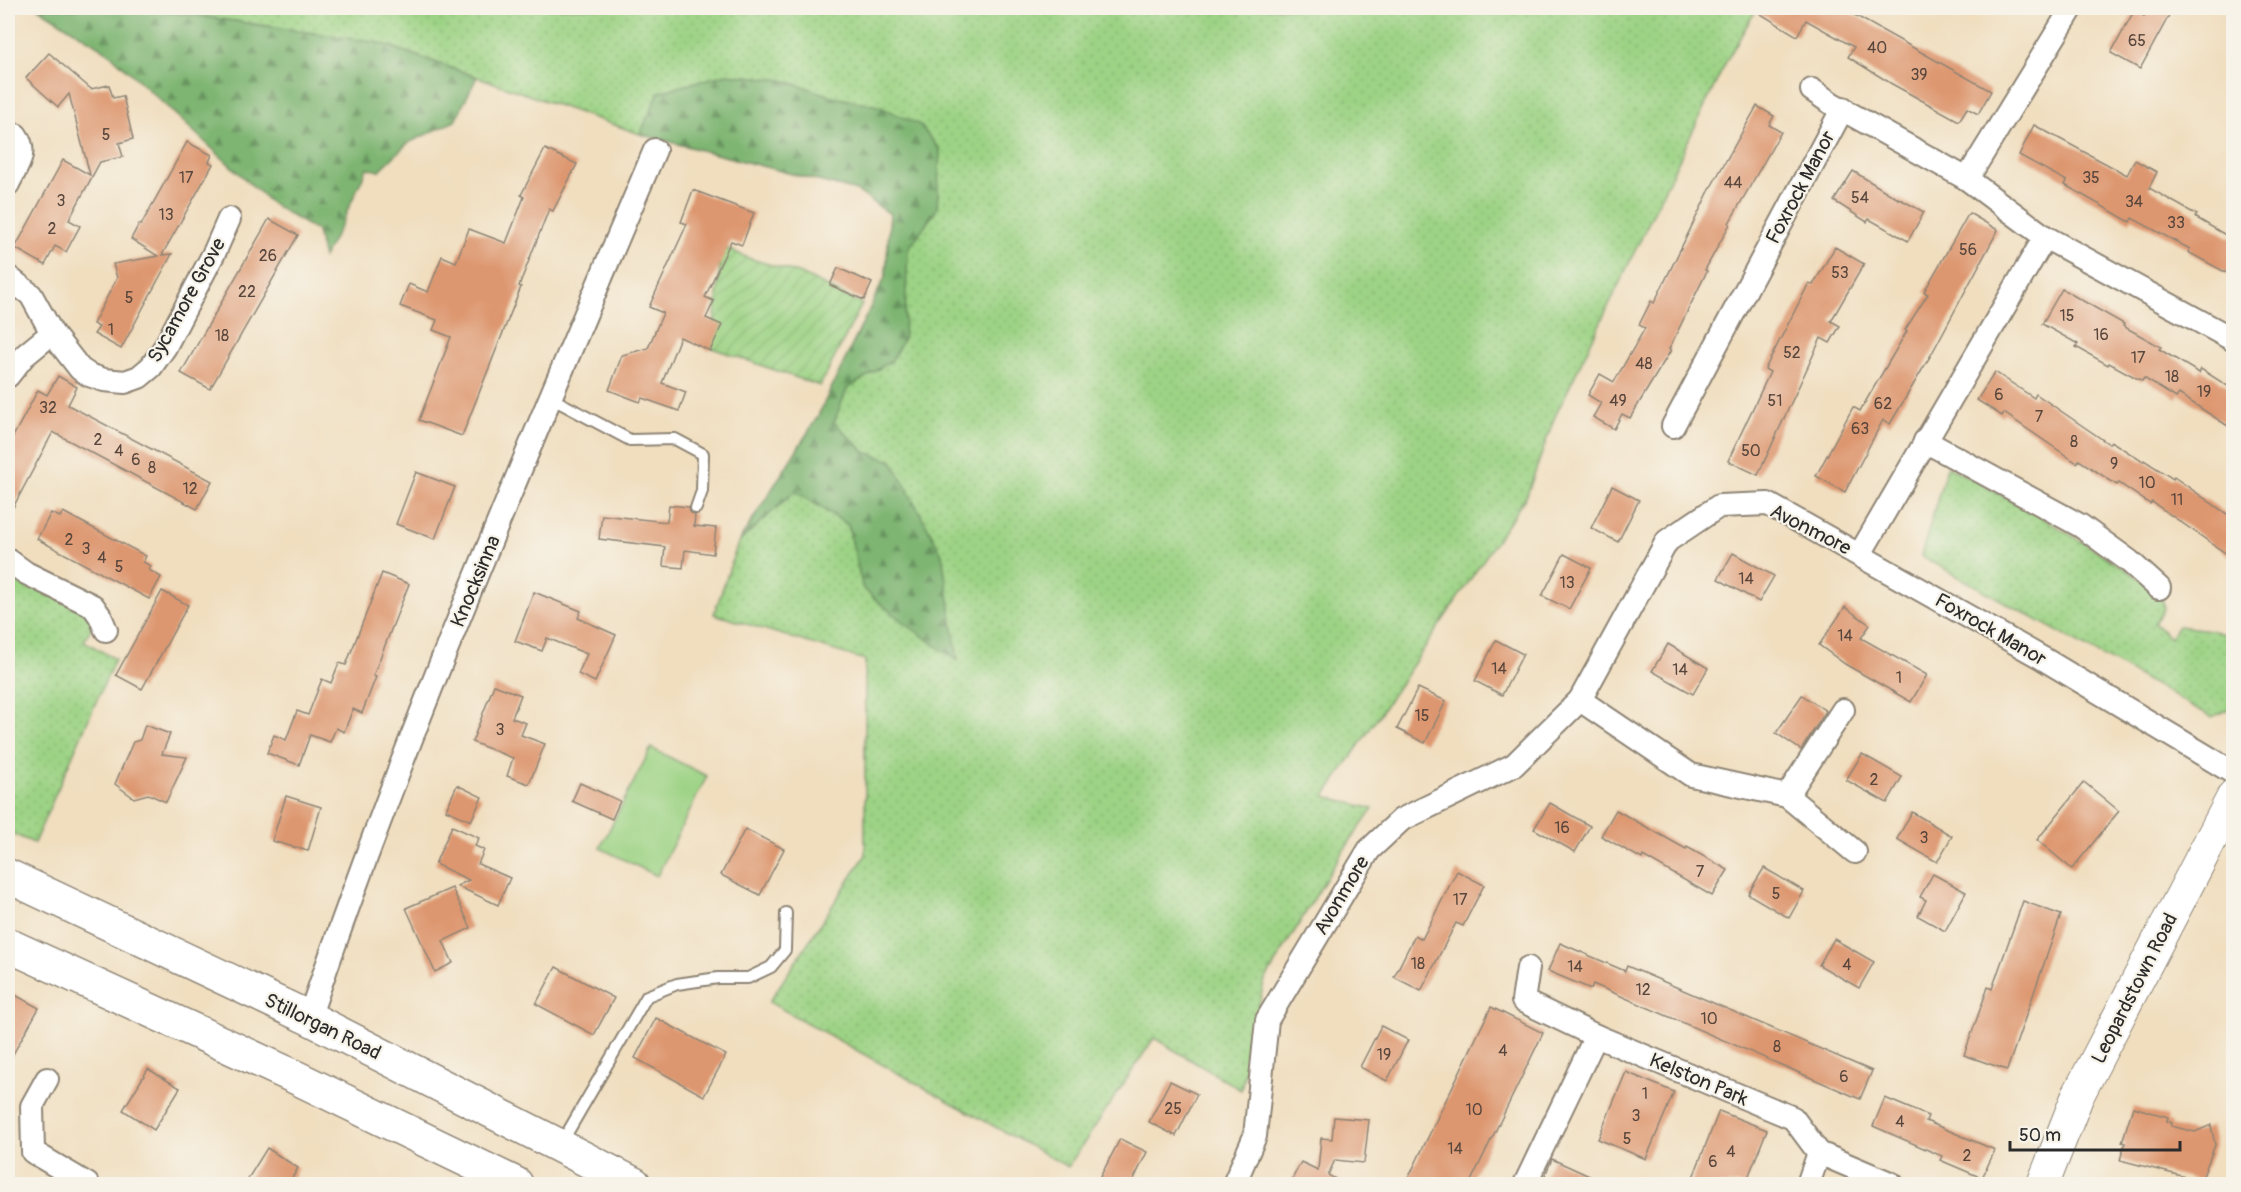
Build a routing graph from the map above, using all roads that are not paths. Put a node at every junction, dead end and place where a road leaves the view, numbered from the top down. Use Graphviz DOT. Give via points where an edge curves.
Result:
graph roads {
  1 [pos="2072,8"];
  2 [pos="1812,90"];
  3 [pos="1843,108"];
  4 [pos="16,135"];
  5 [pos="655,150"];
  6 [pos="1967,179"];
  7 [pos="8,184"];
  8 [pos="229,219"];
  9 [pos="2045,237"];
  10 [pos="8,278"];
  11 [pos="52,333"];
  12 [pos="2234,340"];
  13 [pos="8,376"];
  14 [pos="551,398"];
  15 [pos="1673,426"];
  16 [pos="1925,441"];
  17 [pos="696,508"];
  18 [pos="1860,554"];
  19 [pos="8,560"];
  20 [pos="2160,588"];
  21 [pos="106,630"];
  22 [pos="1580,700"];
  23 [pos="1843,710"];
  24 [pos="2234,772"];
  25 [pos="2234,795"];
  26 [pos="1787,796"];
  27 [pos="1855,852"];
  28 [pos="8,876"];
  29 [pos="786,913"];
  30 [pos="8,945"];
  31 [pos="1527,968"];
  32 [pos="309,1018"];
  33 [pos="1596,1036"];
  34 [pos="47,1079"];
  35 [pos="560,1145"];
  36 [pos="1818,1153"];
  37 [pos="87,1185"];
  38 [pos="516,1185"];
  39 [pos="633,1185"];
  40 [pos="1234,1185"];
  41 [pos="1525,1185"];
  42 [pos="1808,1185"];
  43 [pos="1892,1185"];
  44 [pos="2043,1185"];
  1 -- 6 [label="street"];
  2 -- 3 [label="street, Foxrock Manor"];
  3 -- 6 [label="street, Foxrock Manor"];
  3 -- 15 [label="street, Foxrock Manor"];
  4 -- 7 [label="street" via="23,153"];
  5 -- 14 [label="street, Knocksinna"];
  6 -- 9 [label="street, Foxrock Manor"];
  8 -- 11 [label="street, Sycamore Grove" via="165,347 139,377 125,382 89,375"];
  9 -- 12 [label="street, Foxrock Manor"];
  9 -- 16 [label="street"];
  10 -- 11 [label="street, Sycamore Grove" via="31,295"];
  11 -- 13 [label="street" via="24,356"];
  14 -- 17 [label="lane" via="630,440 675,439 703,454 702,491"];
  14 -- 32 [label="street, Knocksinna" via="433,679"];
  16 -- 18 [label="street"];
  16 -- 20 [label="street" via="2080,526"];
  18 -- 22 [label="street, Avonmore" via="1768,504 1719,506 1667,541"];
  18 -- 24 [label="street, Foxrock Manor"];
  19 -- 21 [label="street" via="93,606"];
  22 -- 26 [label="street" via="1691,774"];
  22 -- 40 [label="street, Avonmore" via="1514,765 1401,820 1369,850 1268,1020 1255,1136"];
  23 -- 26 [label="street"];
  25 -- 44 [label="main road, Leopardstown Road" via="2078,1095"];
  26 -- 27 [label="street"];
  28 -- 32 [label="highway, Stillorgan Road"];
  29 -- 35 [label="lane" via="784,950 771,967 748,978 677,984 647,996"];
  30 -- 38 [label="highway" via="293,1076"];
  31 -- 33 [label="street, Kelston Park" via="1523,1001"];
  32 -- 35 [label="highway, Stillorgan Road"];
  33 -- 36 [label="street, Kelston Park" via="1793,1118"];
  33 -- 41 [label="street"];
  34 -- 37 [label="street" via="32,1106 33,1152"];
  35 -- 39 [label="highway, Stillorgan Road"];
  36 -- 42 [label="street"];
  36 -- 43 [label="street"];
}
